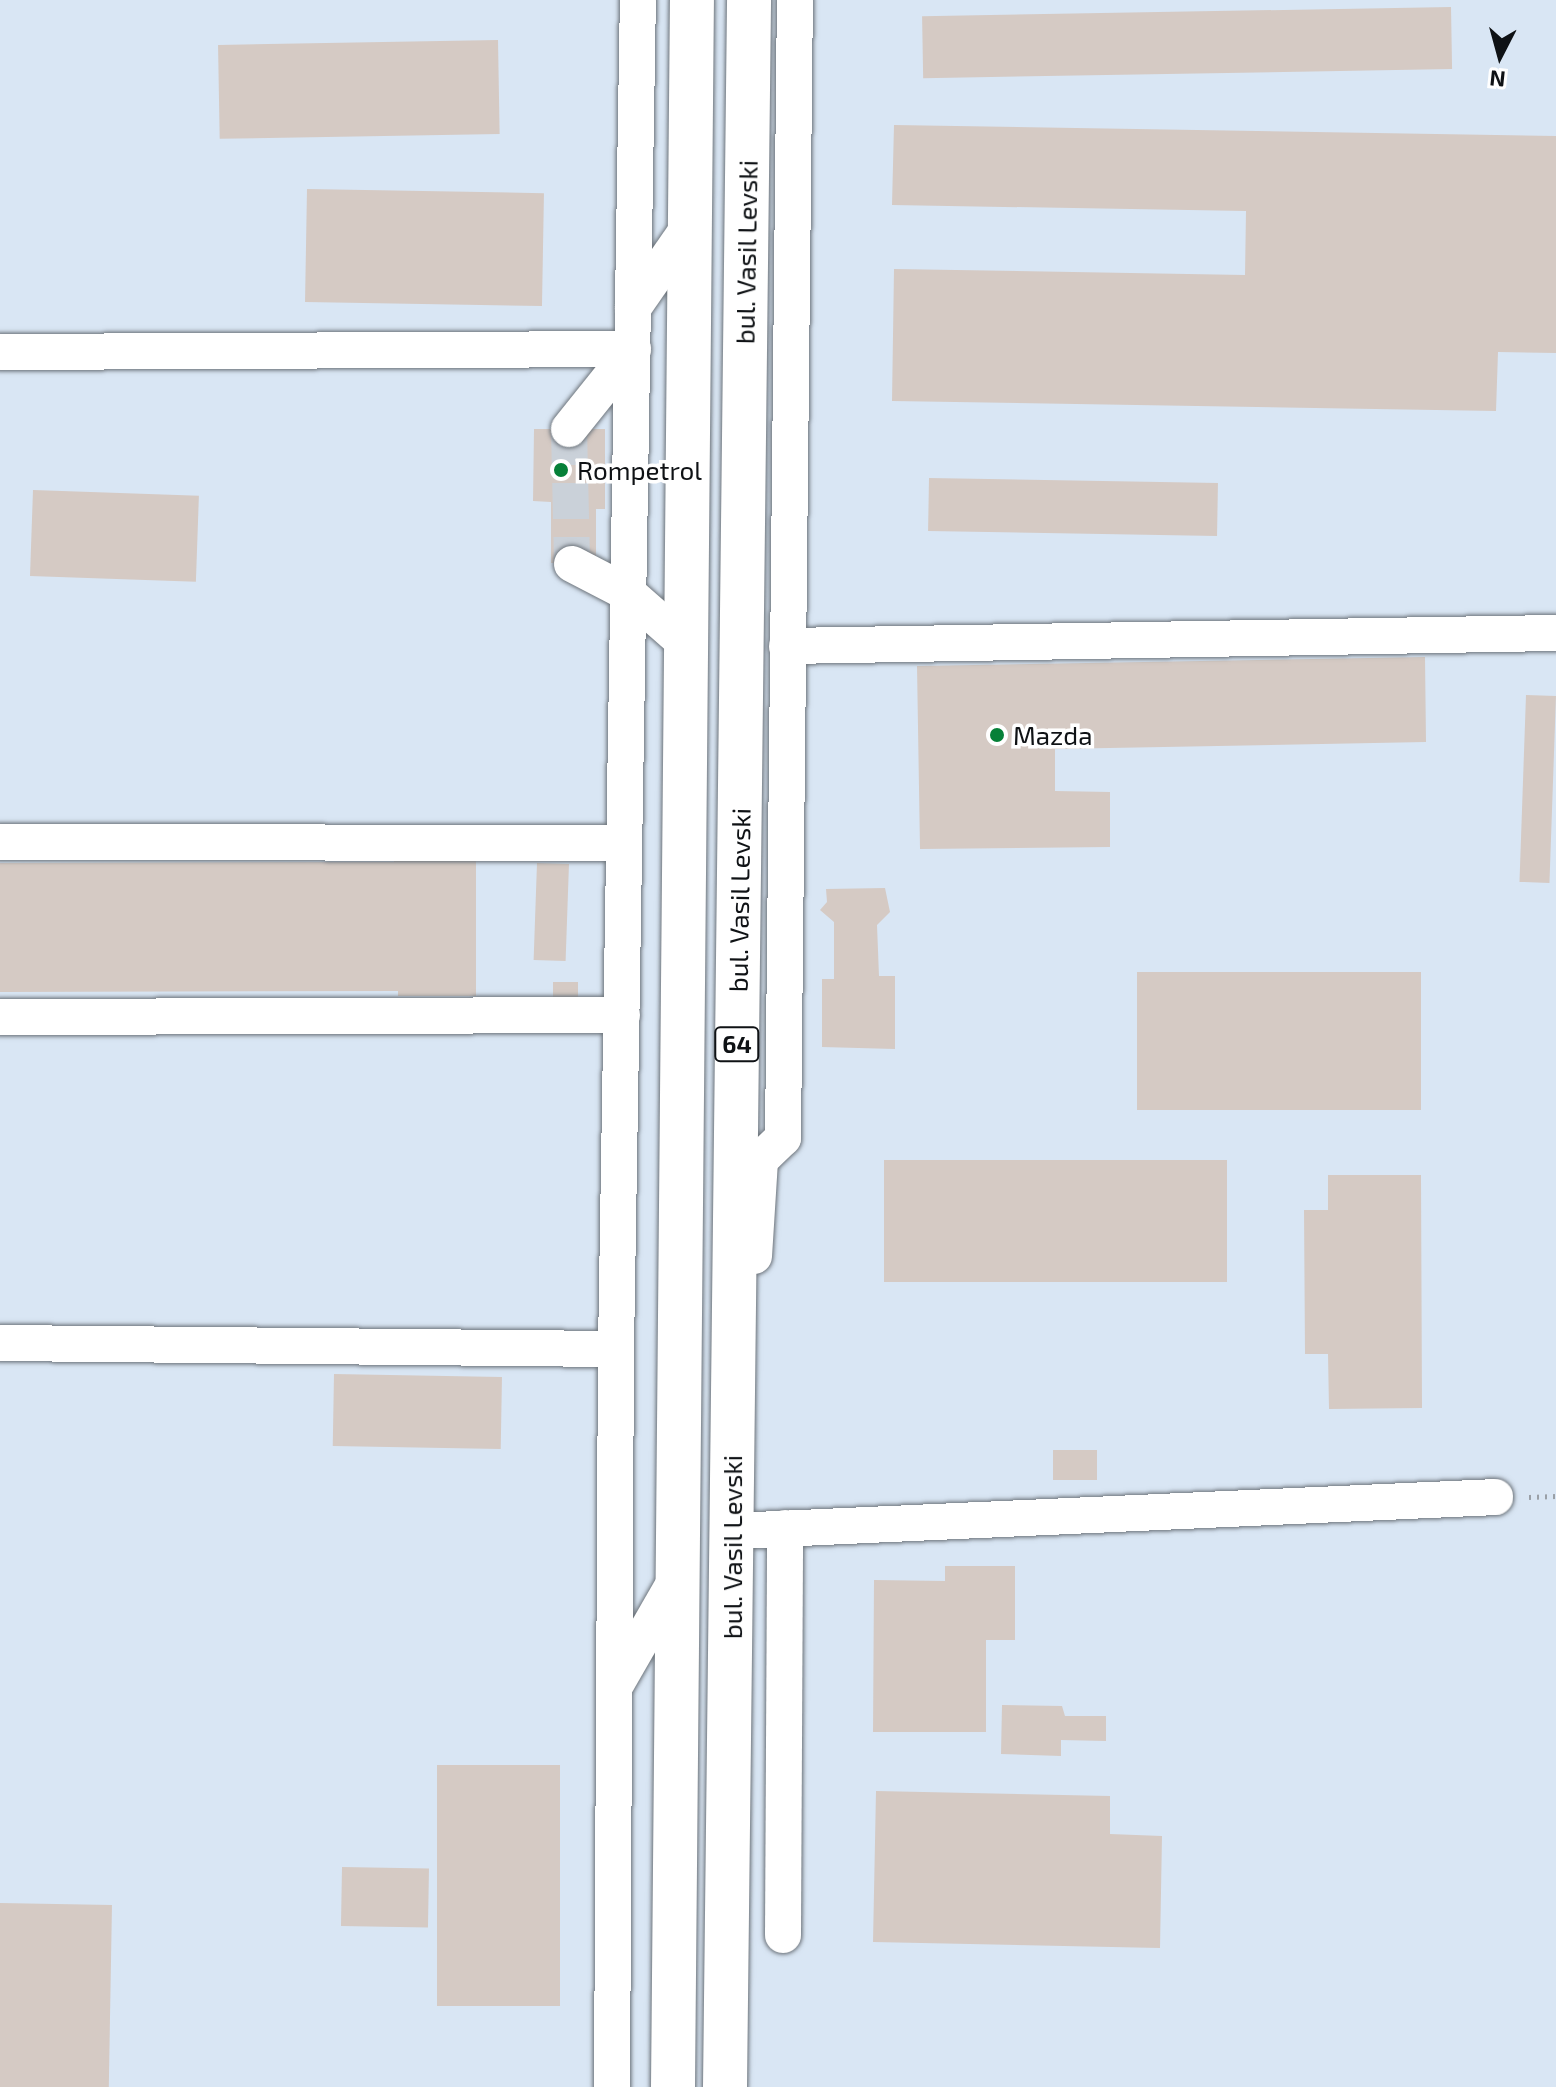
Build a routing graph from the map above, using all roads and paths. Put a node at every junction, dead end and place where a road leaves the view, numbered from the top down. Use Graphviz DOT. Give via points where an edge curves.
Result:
graph roads {
  1 [pos="638,0"];
  2 [pos="692,0"];
  3 [pos="749,0"];
  4 [pos="795,0"];
  5 [pos="689,227"];
  6 [pos="633,308"];
  7 [pos="633,349"];
  8 [pos="0,352"];
  9 [pos="569,429"];
  10 [pos="572,564"];
  11 [pos="628,593"];
  12 [pos="1556,633"];
  13 [pos="685,643"];
  14 [pos="787,646"];
  15 [pos="740,809"];
  16 [pos="0,842"];
  17 [pos="623,843"];
  18 [pos="785,865"];
  19 [pos="622,1015"];
  20 [pos="0,1017"];
  21 [pos="0,1343"];
  22 [pos="616,1349"];
  23 [pos="732,1403"];
  24 [pos="1495,1497"];
  25 [pos="785,1528"];
  26 [pos="733,1531"];
  27 [pos="676,1580"];
  28 [pos="615,1687"];
  29 [pos="783,1935"];
  30 [pos="612,2087"];
  31 [pos="673,2087"];
  32 [pos="725,2087"];
  1 -- 6 [label="lane"];
  2 -- 5 [label="main road, 64"];
  3 -- 15 [label="main road, bul. Vasil Levski / 64"];
  4 -- 14 [label="lane"];
  5 -- 6 [label="lane"];
  5 -- 13 [label="main road, 64"];
  6 -- 7 [label="lane"];
  7 -- 8 [label="lane"];
  7 -- 9 [label="lane"];
  7 -- 11 [label="lane"];
  10 -- 11 [label="lane"];
  11 -- 13 [label="lane"];
  11 -- 17 [label="lane"];
  12 -- 14 [label="lane"];
  13 -- 27 [label="main road, 64"];
  14 -- 18 [label="lane"];
  15 -- 18 [label="lane"];
  15 -- 23 [label="main road, bul. Vasil Levski / 64"];
  16 -- 17 [label="lane"];
  17 -- 19 [label="lane"];
  18 -- 23 [label="lane" via="783,1138 760,1160 749,1338"];
  19 -- 20 [label="lane"];
  19 -- 22 [label="lane"];
  21 -- 22 [label="lane"];
  22 -- 28 [label="lane"];
  23 -- 26 [label="main road, bul. Vasil Levski / 64"];
  24 -- 25 [label="lane"];
  25 -- 26 [label="lane"];
  25 -- 29 [label="lane"];
  26 -- 32 [label="main road, bul. Vasil Levski / 64"];
  27 -- 28 [label="lane"];
  27 -- 31 [label="main road, 64"];
  28 -- 30 [label="lane"];
}
